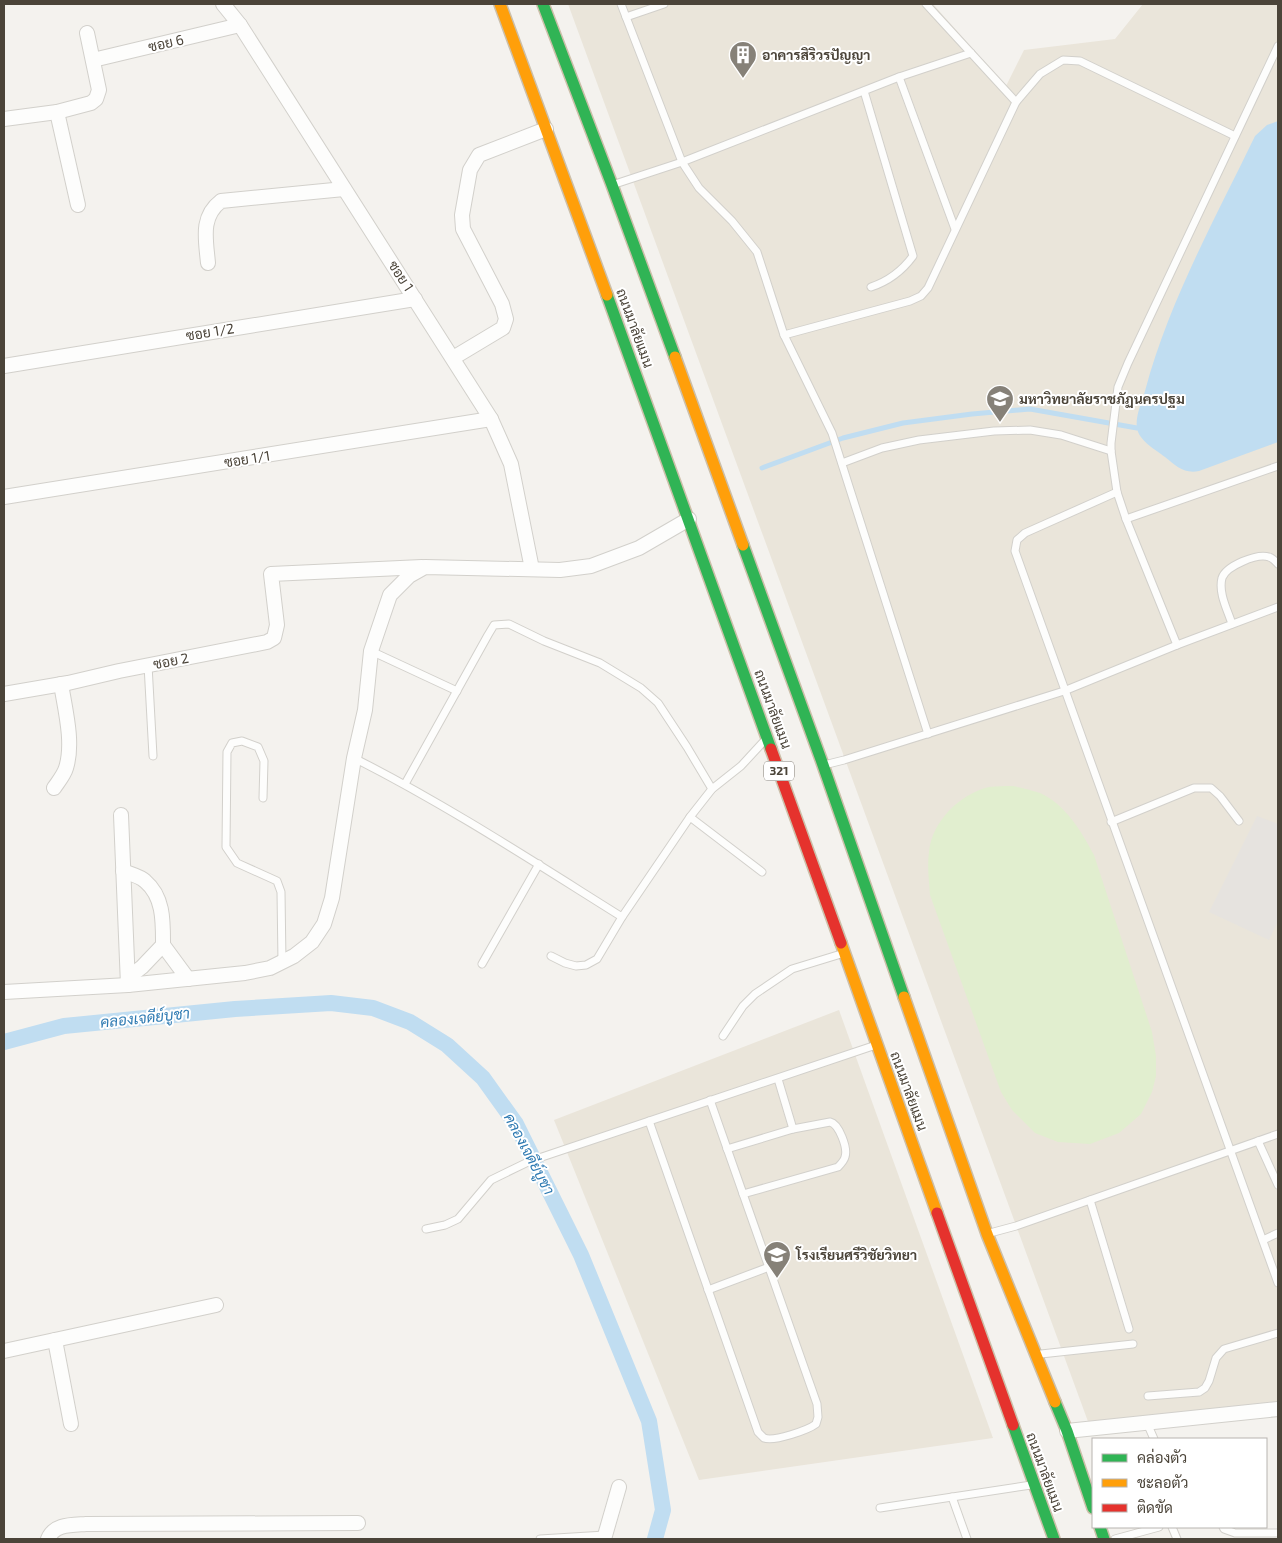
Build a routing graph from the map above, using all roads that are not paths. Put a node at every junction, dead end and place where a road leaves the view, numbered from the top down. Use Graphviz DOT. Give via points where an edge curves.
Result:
graph roads {
  1 [pos="224,4"];
  2 [pos="500,4"];
  3 [pos="543,4"];
  4 [pos="621,4"];
  5 [pos="664,4"];
  6 [pos="926,4"];
  7 [pos="626,17"];
  8 [pos="240,25"];
  9 [pos="87,33"];
  10 [pos="1278,46"];
  11 [pos="971,53"];
  12 [pos="93,60"];
  13 [pos="899,77"];
  14 [pos="864,91"];
  15 [pos="1016,102"];
  16 [pos="57,112"];
  17 [pos="4,119"];
  18 [pos="546,129"];
  19 [pos="1235,136"];
  20 [pos="682,162"];
  21 [pos="612,185"];
  22 [pos="344,189"];
  23 [pos="78,205"];
  24 [pos="955,230"];
  25 [pos="208,263"];
  26 [pos="871,287"];
  27 [pos="416,299"];
  28 [pos="784,335"];
  29 [pos="453,358"];
  30 [pos="4,366"];
  31 [pos="491,419"];
  32 [pos="1111,451"];
  33 [pos="841,460"];
  34 [pos="1278,466"];
  35 [pos="1116,492"];
  36 [pos="4,497"];
  37 [pos="689,518"];
  38 [pos="1126,519"];
  39 [pos="1278,564"];
  40 [pos="425,567"];
  41 [pos="532,569"];
  42 [pos="1278,608"];
  43 [pos="1232,624"];
  44 [pos="1177,645"];
  45 [pos="371,651"];
  46 [pos="148,665"];
  47 [pos="61,684"];
  48 [pos="456,691"];
  49 [pos="1064,691"];
  50 [pos="4,694"];
  51 [pos="928,734"];
  52 [pos="767,738"];
  53 [pos="153,756"];
  54 [pos="354,758"];
  55 [pos="823,765"];
  56 [pos="405,784"];
  57 [pos="54,788"];
  58 [pos="712,789"];
  59 [pos="263,798"];
  60 [pos="121,815"];
  61 [pos="690,817"];
  62 [pos="1239,821"];
  63 [pos="1111,822"];
  64 [pos="539,864"];
  65 [pos="123,872"];
  66 [pos="762,872"];
  67 [pos="622,917"];
  68 [pos="163,945"];
  69 [pos="844,954"];
  70 [pos="551,956"];
  71 [pos="282,962"];
  72 [pos="482,964"];
  73 [pos="188,979"];
  74 [pos="129,981"];
  75 [pos="4,992"];
  76 [pos="723,1036"];
  77 [pos="877,1045"];
  78 [pos="778,1079"];
  79 [pos="710,1100"];
  80 [pos="649,1121"];
  81 [pos="793,1129"];
  82 [pos="1278,1134"];
  83 [pos="1258,1141"];
  84 [pos="727,1148"];
  85 [pos="1231,1151"];
  86 [pos="1278,1185"];
  87 [pos="743,1194"];
  88 [pos="1090,1200"];
  89 [pos="426,1229"];
  90 [pos="1278,1233"];
  91 [pos="987,1234"];
  92 [pos="1263,1240"];
  93 [pos="769,1267"];
  94 [pos="1278,1283"];
  95 [pos="708,1290"];
  96 [pos="216,1305"];
  97 [pos="1129,1330"];
  98 [pos="1278,1333"];
  99 [pos="55,1340"];
  100 [pos="1133,1344"];
  101 [pos="4,1351"];
  102 [pos="1036,1354"];
  103 [pos="1148,1396"];
  104 [pos="1278,1410"];
  105 [pos="1147,1423"];
  106 [pos="71,1424"];
  107 [pos="1067,1431"];
  108 [pos="1154,1438"];
  109 [pos="1034,1485"];
  110 [pos="619,1487"];
  111 [pos="952,1497"];
  112 [pos="1092,1505"];
  113 [pos="880,1508"];
  114 [pos="358,1523"];
  115 [pos="1155,1528"];
  116 [pos="1224,1528"];
  117 [pos="1278,1533"];
  118 [pos="605,1537"];
  119 [pos="48,1539"];
  120 [pos="540,1539"];
  121 [pos="967,1539"];
  122 [pos="1054,1539"];
  123 [pos="1115,1539"];
  1 -- 8 [label="street, ซอย 1"];
  2 -- 18 [label="highway, ถนนมาลัยแมน / 321"];
  3 -- 21 [label="highway, ถนนมาลัยแมน"];
  4 -- 7 [label="lane"];
  5 -- 7 [label="lane"];
  6 -- 11 [label="lane"];
  7 -- 20 [label="lane"];
  8 -- 12 [label="street, ซอย 6"];
  8 -- 22 [label="street, ซอย 1"];
  9 -- 12 [label="street"];
  10 -- 19 [label="lane"];
  11 -- 13 [label="lane"];
  11 -- 15 [label="lane"];
  12 -- 16 [label="street" via="99,90 96,99"];
  13 -- 14 [label="lane"];
  13 -- 24 [label="lane"];
  14 -- 20 [label="lane"];
  14 -- 26 [label="lane" via="913,256 885,283"];
  15 -- 19 [label="lane" via="1040,74 1063,60 1080,61"];
  15 -- 24 [label="lane"];
  16 -- 17 [label="street"];
  16 -- 23 [label="street"];
  18 -- 29 [label="street" via="479,155 470,170 462,229 502,304 506,319 503,328"];
  18 -- 37 [label="highway, ถนนมาลัยแมน / 321"];
  19 -- 32 [label="lane" via="1118,387"];
  20 -- 21 [label="lane"];
  20 -- 28 [label="lane" via="699,188 757,252"];
  21 -- 55 [label="highway, ถนนมาลัยแมน"];
  22 -- 25 [label="street" via="221,202 215,206 206,223"];
  22 -- 27 [label="street, ซอย 1"];
  24 -- 28 [label="lane" via="928,288 921,296"];
  27 -- 29 [label="street, ซอย 1"];
  27 -- 30 [label="street, ซอย 1/2"];
  28 -- 33 [label="lane" via="832,433"];
  29 -- 31 [label="street, ซอย 1"];
  31 -- 36 [label="street, ซอย 1/1"];
  31 -- 41 [label="street, ซอย 1" via="511,464"];
  32 -- 33 [label="lane" via="1061,435 1030,430 994,431 919,440"];
  32 -- 35 [label="lane"];
  33 -- 51 [label="lane"];
  34 -- 38 [label="lane"];
  35 -- 38 [label="lane"];
  35 -- 49 [label="lane" via="1025,533 1017,540 1015,551"];
  37 -- 41 [label="street" via="638,548 591,566"];
  37 -- 52 [label="highway, ถนนมาลัยแมน / 321"];
  38 -- 44 [label="lane"];
  39 -- 43 [label="lane" via="1270,557 1256,556 1227,569 1222,579 1222,595"];
  40 -- 41 [label="street"];
  40 -- 45 [label="street" via="408,576 390,595"];
  40 -- 46 [label="street, ซอย 2" via="271,574 277,625 274,638"];
  42 -- 43 [label="lane"];
  43 -- 44 [label="lane"];
  44 -- 49 [label="lane"];
  45 -- 48 [label="lane"];
  45 -- 54 [label="street" via="365,710"];
  46 -- 47 [label="street, ซอย 2"];
  46 -- 53 [label="lane"];
  47 -- 50 [label="street, ซอย 2"];
  47 -- 57 [label="street" via="68,750 66,768"];
  48 -- 56 [label="lane"];
  48 -- 58 [label="lane" via="494,625 509,624 544,642 600,663 641,688 658,703"];
  49 -- 51 [label="lane"];
  49 -- 63 [label="lane"];
  51 -- 55 [label="lane"];
  52 -- 58 [label="lane" via="741,766"];
  52 -- 69 [label="highway, ถนนมาลัยแมน / 321"];
  54 -- 56 [label="lane"];
  54 -- 71 [label="street" via="332,898 324,924 312,942"];
  55 -- 91 [label="highway, ถนนมาลัยแมน"];
  56 -- 64 [label="lane"];
  58 -- 61 [label="lane"];
  59 -- 71 [label="lane" via="264,761 258,747 242,741 232,743 227,752 226,847 237,863 277,880 281,892"];
  60 -- 65 [label="street"];
  61 -- 66 [label="lane"];
  61 -- 67 [label="lane"];
  62 -- 63 [label="lane" via="1211,788 1194,788"];
  63 -- 85 [label="lane"];
  64 -- 67 [label="lane"];
  64 -- 72 [label="lane"];
  65 -- 68 [label="street" via="144,880 156,893 163,916"];
  65 -- 74 [label="street"];
  67 -- 70 [label="lane" via="597,958 586,965 576,966"];
  68 -- 73 [label="street"];
  68 -- 74 [label="street"];
  69 -- 76 [label="lane" via="792,969 755,994"];
  69 -- 77 [label="highway, ถนนมาลัยแมน / 321"];
  71 -- 73 [label="street" via="245,973"];
  73 -- 74 [label="street"];
  74 -- 75 [label="street"];
  77 -- 78 [label="lane"];
  77 -- 109 [label="highway, ถนนมาลัยแมน / 321"];
  78 -- 79 [label="lane"];
  78 -- 81 [label="lane"];
  79 -- 80 [label="lane"];
  79 -- 84 [label="lane"];
  80 -- 89 [label="lane" via="530,1161 491,1180 458,1219 445,1226"];
  80 -- 95 [label="lane"];
  81 -- 84 [label="lane"];
  81 -- 87 [label="lane" via="834,1122 846,1151 843,1161 838,1167"];
  82 -- 83 [label="lane"];
  83 -- 85 [label="lane"];
  83 -- 86 [label="lane"];
  84 -- 87 [label="lane"];
  85 -- 88 [label="lane"];
  85 -- 92 [label="lane"];
  87 -- 93 [label="lane"];
  88 -- 91 [label="lane"];
  88 -- 97 [label="lane"];
  90 -- 92 [label="lane"];
  91 -- 102 [label="highway, ถนนมาลัยแมน"];
  92 -- 94 [label="lane"];
  93 -- 95 [label="lane"];
  93 -- 95 [label="lane" via="817,1404 818,1418 809,1429 771,1439 758,1432"];
  96 -- 99 [label="street"];
  98 -- 103 [label="lane" via="1224,1349 1216,1358 1205,1388 1198,1392"];
  99 -- 101 [label="street"];
  99 -- 106 [label="street"];
  100 -- 102 [label="lane"];
  102 -- 107 [label="highway, ถนนมาลัยแมน"];
  104 -- 105 [label="street"];
  105 -- 107 [label="street"];
  105 -- 108 [label="lane"];
  107 -- 112 [label="highway, ถนนมาลัยแมน"];
  109 -- 111 [label="lane"];
  109 -- 122 [label="highway, ถนนมาลัยแมน / 321"];
  110 -- 118 [label="street"];
  111 -- 113 [label="lane"];
  111 -- 121 [label="lane"];
  114 -- 119 [label="street" via="86,1524 55,1529"];
  115 -- 123 [label="lane"];
  116 -- 117 [label="lane" via="1235,1533"];
  118 -- 120 [label="lane"];
}
